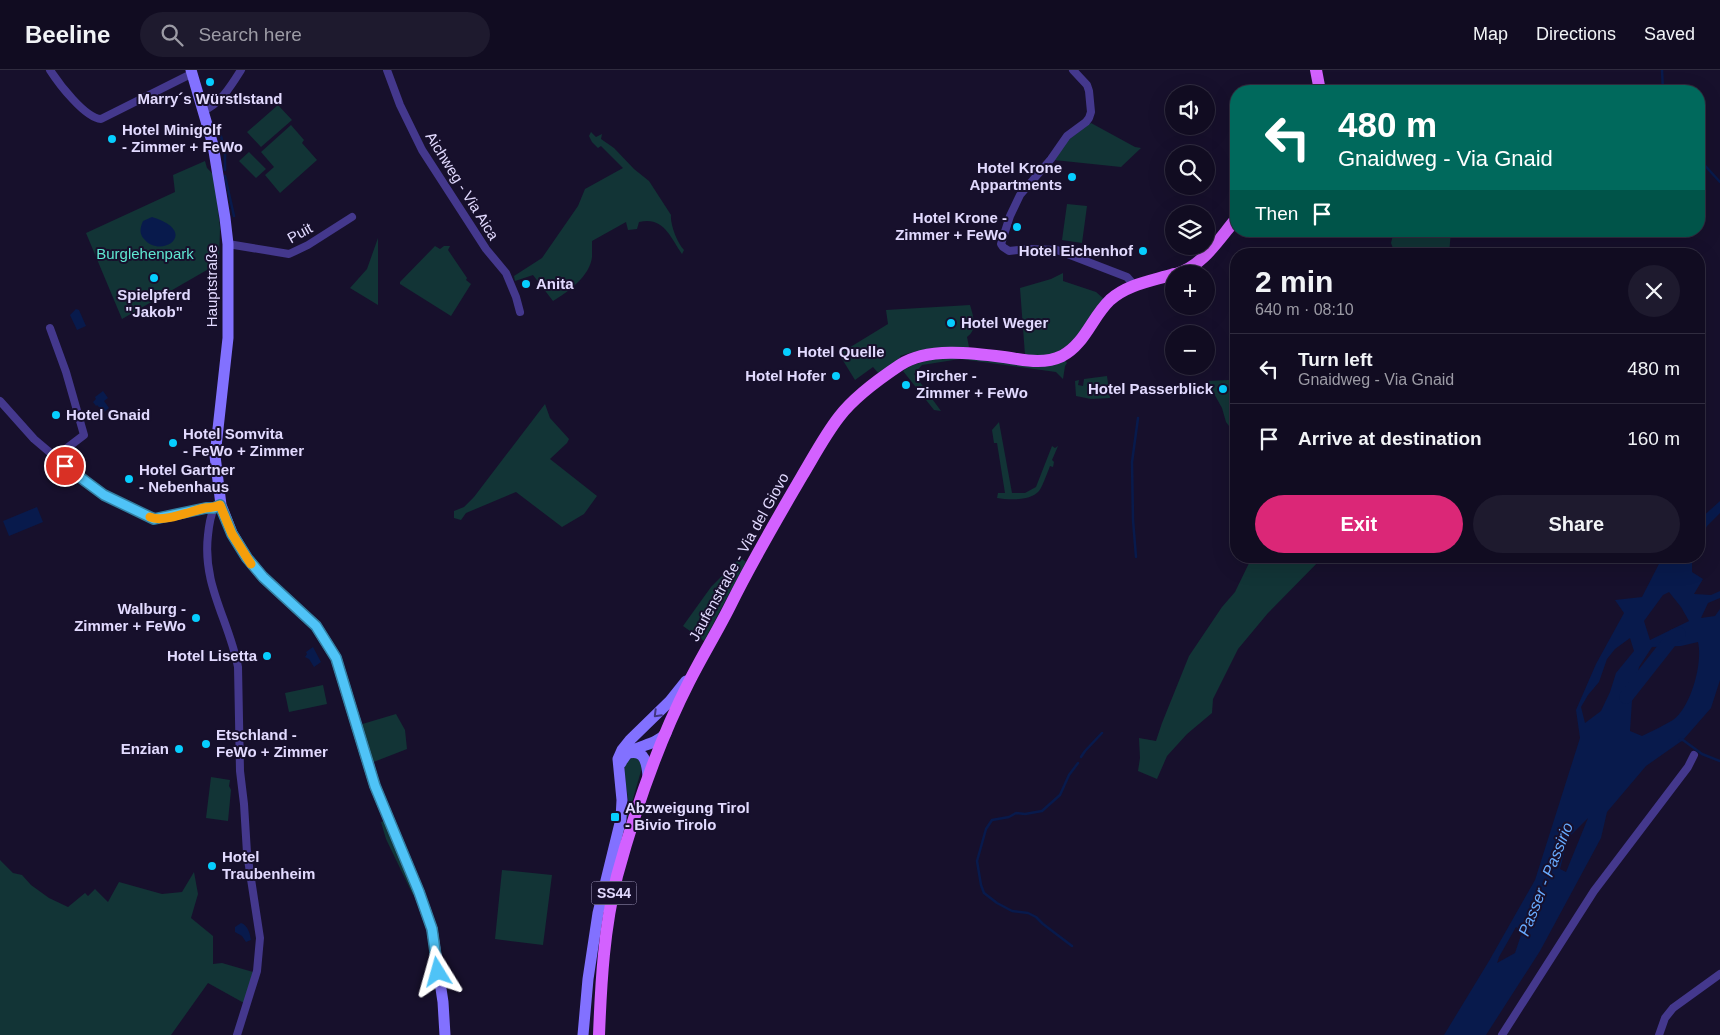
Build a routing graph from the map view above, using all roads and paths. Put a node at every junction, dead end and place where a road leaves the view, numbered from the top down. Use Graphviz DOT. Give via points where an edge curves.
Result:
graph roads {
  1 [pos="50,70"];
  2 [pos="241,70"];
  3 [pos="387,70"];
  4 [pos="1074,70"];
  5 [pos="1316,70"];
  6 [pos="192,72"];
  7 [pos="1319,85"];
  8 [pos="202,111"];
  9 [pos="352,217"];
  10 [pos="1230,226"];
  11 [pos="228,244"];
  12 [pos="1196,265"];
  13 [pos="1165,277"];
  14 [pos="1134,285"];
  15 [pos="520,312"];
  16 [pos="50,328"];
  17 [pos="0,401"];
  18 [pos="73,472"];
  19 [pos="217,507"];
  20 [pos="708,648"];
  21 [pos="630,740"];
  22 [pos="660,743"];
  23 [pos="628,753"];
  24 [pos="1694,755"];
  25 [pos="619,770"];
  26 [pos="648,776"];
  27 [pos="1720,974"];
  28 [pos="237,1035"];
  29 [pos="445,1035"];
  30 [pos="583,1035"];
  31 [pos="599,1035"];
  32 [pos="1502,1035"];
  33 [pos="1659,1035"];
  1 -- 6 [label="street" via="86,112 101,119"];
  2 -- 8 [label="street" via="218,101"];
  3 -- 15 [label="street, Aichweg - Via Aica" via="422,150 486,249 506,273"];
  4 -- 14 [label="street" via="1089,91 1089,118 1067,136 1020,195 1001,244 1009,252 1057,250 1127,276"];
  5 -- 7 [label="main road"];
  6 -- 8 [label="street, Hauptstraße"];
  8 -- 11 [label="street, Hauptstraße" via="216,162"];
  9 -- 11 [label="street, Puit" via="289,254"];
  10 -- 12 [label="main road, Jaufenstraße - Via del Giovo / SS44"];
  11 -- 19 [label="street, Hauptstraße" via="228,338 215,456"];
  13 -- 14 [label="main road, Jaufenstraße - Via del Giovo / SS44"];
  14 -- 20 [label="main road, Jaufenstraße - Via del Giovo / SS44" via="1107,303 1084,336 1064,355 1036,362 976,353 931,355 901,364 864,392 838,417 757,551"];
  16 -- 18 [label="street" via="84,435 67,448"];
  17 -- 18 [label="street" via="34,439"];
  18 -- 19 [label="street" via="104,495 154,519"];
  19 -- 28 [label="street" via="209,527 207,564 238,666 240,771 247,853 260,938 257,971"];
  19 -- 29 [label="street, Hauptstraße" via="247,558 316,626 336,658 375,786 432,929"];
  20 -- 21 [label="street, one-way" via="670,701"];
  20 -- 22 [label="main road, Jaufenstraße - Via del Giovo / SS44"];
  21 -- 22 [label="street" via="647,734"];
  21 -- 25 [label="street" via="619,755"];
  22 -- 23 [label="street"];
  22 -- 26 [label="main road, Jaufenstraße - Via del Giovo / SS44"];
  23 -- 25 [label="street"];
  23 -- 26 [label="street" via="643,756"];
  24 -- 32 [label="street" via="1594,891"];
  25 -- 30 [label="street" via="620,819 598,913"];
  26 -- 31 [label="main road, Jaufenstraße - Via del Giovo / SS44" via="611,903 601,977"];
  27 -- 33 [label="street" via="1673,1008"];
}
